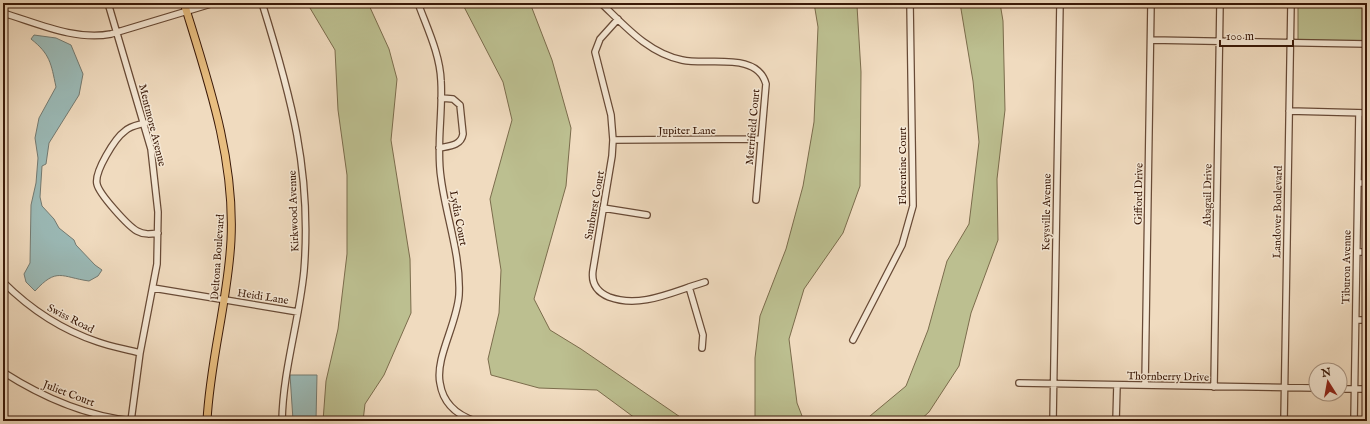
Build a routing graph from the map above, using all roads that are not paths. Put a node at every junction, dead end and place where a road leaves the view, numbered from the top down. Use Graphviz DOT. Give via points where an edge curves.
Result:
graph roads {
  1 [pos="108,3"];
  2 [pos="184,3"];
  3 [pos="214,3"];
  4 [pos="262,3"];
  5 [pos="418,3"];
  6 [pos="601,3"];
  7 [pos="910,3"];
  8 [pos="1060,3"];
  9 [pos="1151,3"];
  10 [pos="1220,3"];
  11 [pos="1291,3"];
  12 [pos="187,11"];
  13 [pos="3,13"];
  14 [pos="618,19"];
  15 [pos="117,32"];
  16 [pos="1151,40"];
  17 [pos="1220,41"];
  18 [pos="1290,42"];
  19 [pos="1367,44"];
  20 [pos="441,98"];
  21 [pos="1289,111"];
  22 [pos="1359,113"];
  23 [pos="1367,113"];
  24 [pos="145,123"];
  25 [pos="761,139"];
  26 [pos="613,140"];
  27 [pos="439,148"];
  28 [pos="1358,183"];
  29 [pos="1367,183"];
  30 [pos="756,200"];
  31 [pos="603,208"];
  32 [pos="647,215"];
  33 [pos="158,233"];
  34 [pos="1357,252"];
  35 [pos="1367,252"];
  36 [pos="3,282"];
  37 [pos="705,282"];
  38 [pos="689,287"];
  39 [pos="153,288"];
  40 [pos="225,300"];
  41 [pos="298,312"];
  42 [pos="1356,320"];
  43 [pos="1367,320"];
  44 [pos="852,340"];
  45 [pos="702,348"];
  46 [pos="140,353"];
  47 [pos="3,372"];
  48 [pos="1019,383"];
  49 [pos="1053,384"];
  50 [pos="1117,385"];
  51 [pos="1145,386"];
  52 [pos="1214,387"];
  53 [pos="1284,388"];
  54 [pos="1308,388"];
  55 [pos="1348,389"];
  56 [pos="1354,389"];
  57 [pos="1367,389"];
  58 [pos="132,421"];
  59 [pos="207,421"];
  60 [pos="282,421"];
  61 [pos="475,421"];
  62 [pos="1052,421"];
  63 [pos="1116,421"];
  64 [pos="1284,421"];
  65 [pos="1354,421"];
  1 -- 15 [label="street, Mentmore Avenue"];
  2 -- 12 [label="main road, Deltona Boulevard"];
  3 -- 12 [label="street"];
  4 -- 41 [label="street, Kirkwood Avenue" via="289,94 302,167 305,245"];
  5 -- 20 [label="street, Lydia Court" via="437,57"];
  6 -- 14 [label="street, Merrifield Court"];
  7 -- 44 [label="street, Florentine Court" via="913,206 902,245"];
  8 -- 49 [label="street, Keysville Avenue"];
  9 -- 16 [label="street, Gifford Drive"];
  10 -- 17 [label="street, Abagail Drive"];
  11 -- 18 [label="street, Landover Boulevard"];
  12 -- 15 [label="street"];
  12 -- 40 [label="main road, Deltona Boulevard" via="220,124 228,167 231,239"];
  13 -- 15 [label="street" via="85,36 105,36"];
  14 -- 25 [label="street, Merrifield Court" via="646,45 672,58 692,62 744,63 759,70 766,84"];
  14 -- 26 [label="street, Sunburst Court" via="600,39 595,52 611,115"];
  15 -- 24 [label="street, Mentmore Avenue"];
  16 -- 17 [label="street"];
  16 -- 51 [label="street, Gifford Drive"];
  17 -- 18 [label="street"];
  17 -- 52 [label="street, Abagail Drive"];
  18 -- 19 [label="street"];
  18 -- 21 [label="street, Landover Boulevard"];
  20 -- 27 [label="street, Lydia Court"];
  20 -- 27 [label="street" via="454,99 460,105 463,134 457,144"];
  21 -- 22 [label="street"];
  21 -- 53 [label="street, Landover Boulevard"];
  22 -- 23 [label="street"];
  22 -- 28 [label="street, Tiburon Avenue"];
  24 -- 33 [label="street, Mentmore Avenue" via="155,175"];
  24 -- 33 [label="street" via="130,128 119,136 100,168 97,184 102,194 134,228 142,233"];
  25 -- 26 [label="street, Jupiter Lane"];
  25 -- 30 [label="street, Merrifield Court"];
  26 -- 31 [label="street, Sunburst Court"];
  27 -- 61 [label="street, Lydia Court" via="441,180 459,283 457,311 440,366 439,382 444,397 453,409"];
  28 -- 29 [label="street"];
  28 -- 34 [label="street, Tiburon Avenue"];
  31 -- 32 [label="street"];
  31 -- 38 [label="street, Sunburst Court" via="592,274 599,291 619,300 635,302"];
  33 -- 39 [label="street, Mentmore Avenue"];
  34 -- 35 [label="street"];
  34 -- 42 [label="street, Tiburon Avenue"];
  36 -- 46 [label="street, Swiss Road" via="28,304 70,330 98,342"];
  37 -- 38 [label="street, Sunburst Court"];
  38 -- 45 [label="street" via="703,335"];
  39 -- 40 [label="street, Heidi Lane"];
  39 -- 46 [label="street, Mentmore Avenue"];
  40 -- 41 [label="street, Heidi Lane"];
  40 -- 59 [label="main road, Deltona Boulevard" via="211,372"];
  41 -- 60 [label="street, Kirkwood Avenue" via="287,362"];
  42 -- 43 [label="street"];
  42 -- 56 [label="street, Tiburon Avenue"];
  46 -- 58 [label="street, Mentmore Avenue"];
  47 -- 58 [label="street, Juliet Court" via="57,401 92,413"];
  48 -- 49 [label="street, Thornberry Drive"];
  49 -- 50 [label="street, Thornberry Drive"];
  49 -- 62 [label="street, Keysville Avenue"];
  50 -- 51 [label="street, Thornberry Drive"];
  50 -- 63 [label="street"];
  51 -- 52 [label="street, Thornberry Drive"];
  52 -- 53 [label="street, Thornberry Drive"];
  53 -- 54 [label="street, Thornberry Drive"];
  53 -- 64 [label="street, Landover Boulevard"];
  55 -- 56 [label="street"];
  56 -- 57 [label="street"];
  56 -- 65 [label="street, Tiburon Avenue"];
}
